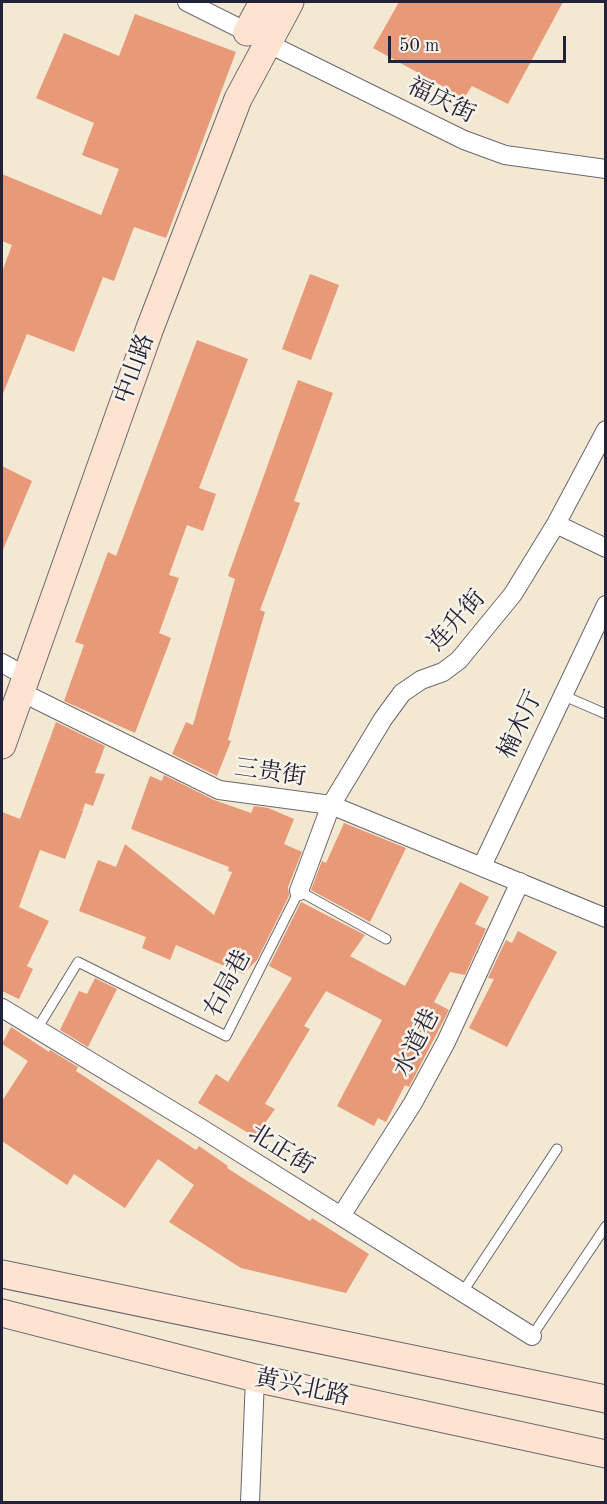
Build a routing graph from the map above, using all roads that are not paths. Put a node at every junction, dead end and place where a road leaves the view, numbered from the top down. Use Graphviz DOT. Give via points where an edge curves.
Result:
graph roads {
  1 [pos="187,2"];
  2 [pos="263,2"];
  3 [pos="290,2"];
  4 [pos="257,37"];
  5 [pos="606,169"];
  6 [pos="606,430"];
  7 [pos="556,524"];
  8 [pos="606,548"];
  9 [pos="606,605"];
  10 [pos="2,663"];
  11 [pos="24,685"];
  12 [pos="562,695"];
  13 [pos="606,714"];
  14 [pos="2,745"];
  15 [pos="331,805"];
  16 [pos="482,866"];
  17 [pos="520,882"];
  18 [pos="298,891"];
  19 [pos="606,918"];
  20 [pos="386,939"];
  21 [pos="2,1008"];
  22 [pos="37,1029"];
  23 [pos="557,1149"];
  24 [pos="341,1216"];
  25 [pos="606,1226"];
  26 [pos="2,1275"];
  27 [pos="462,1293"];
  28 [pos="2,1313"];
  29 [pos="532,1336"];
  30 [pos="255,1378"];
  31 [pos="606,1400"];
  32 [pos="606,1454"];
  33 [pos="250,1503"];
  1 -- 4 [label="street, 福庆街"];
  2 -- 4 [label="main road, 中山路"];
  3 -- 4 [label="main road, 中山路"];
  4 -- 5 [label="street, 福庆街" via="464,140 505,154"];
  4 -- 11 [label="main road, 中山路" via="238,99 150,328"];
  6 -- 7 [label="street, 连升街"];
  7 -- 8 [label="street"];
  7 -- 15 [label="street, 连升街" via="513,594 459,660 402,693"];
  9 -- 12 [label="street, 楠木厅"];
  10 -- 11 [label="street, 三贵街"];
  11 -- 14 [label="main road, 中山路"];
  11 -- 15 [label="street, 三贵街" via="219,790"];
  12 -- 13 [label="lane"];
  12 -- 16 [label="street, 楠木厅"];
  15 -- 16 [label="street, 三贵街"];
  15 -- 18 [label="street, 连升街"];
  16 -- 17 [label="street, 三贵街"];
  17 -- 19 [label="street, 三贵街"];
  17 -- 24 [label="street, 水道巷" via="413,1103"];
  18 -- 20 [label="lane"];
  18 -- 22 [label="lane, 右局巷" via="226,1036 78,962"];
  21 -- 22 [label="street, 北正街"];
  22 -- 24 [label="street, 北正街"];
  23 -- 27 [label="lane"];
  24 -- 27 [label="street, 北正街"];
  25 -- 29 [label="lane"];
  26 -- 31 [label="main road, 黄兴北路"];
  27 -- 29 [label="street, 北正街"];
  28 -- 30 [label="main road, 黄兴北路"];
  30 -- 32 [label="main road, 黄兴北路"];
  30 -- 33 [label="street"];
}
